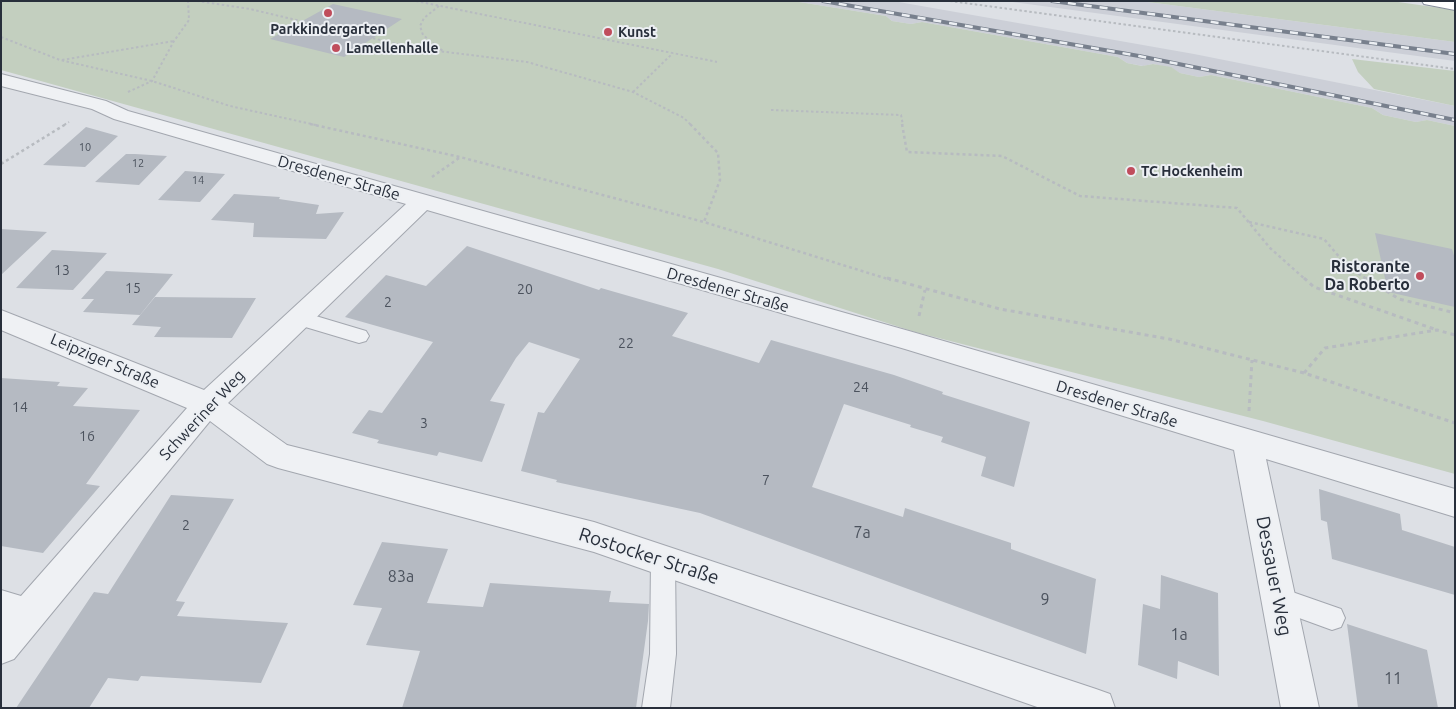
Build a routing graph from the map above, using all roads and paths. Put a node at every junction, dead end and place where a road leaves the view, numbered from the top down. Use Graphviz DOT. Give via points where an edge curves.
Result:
graph roads {
  1 [pos="188,1"];
  2 [pos="197,1"];
  3 [pos="416,1"];
  4 [pos="950,1"];
  5 [pos="1430,1"];
  6 [pos="1455,4"];
  7 [pos="439,6"];
  8 [pos="1,37"];
  9 [pos="174,40"];
  10 [pos="444,52"];
  11 [pos="674,52"];
  12 [pos="60,60"];
  13 [pos="717,62"];
  14 [pos="1455,69"];
  15 [pos="1,80"];
  16 [pos="152,81"];
  17 [pos="633,92"];
  18 [pos="99,105"];
  19 [pos="771,110"];
  20 [pos="1,164"];
  21 [pos="421,203"];
  22 [pos="704,222"];
  23 [pos="1248,222"];
  24 [pos="1455,313"];
  25 [pos="299,318"];
  26 [pos="1,319"];
  27 [pos="1437,330"];
  28 [pos="1455,335"];
  29 [pos="359,336"];
  30 [pos="1252,360"];
  31 [pos="1304,373"];
  32 [pos="208,404"];
  33 [pos="1455,423"];
  34 [pos="1248,444"];
  35 [pos="1455,503"];
  36 [pos="662,559"];
  37 [pos="1278,599"];
  38 [pos="14,611"];
  39 [pos="1332,618"];
  40 [pos="1,646"];
  41 [pos="656,708"];
  42 [pos="1096,708"];
  43 [pos="1300,708"];
  1 -- 9 [label="path" via="189,20"];
  2 -- 10 [label="path" via="250,9"];
  3 -- 7 [label="path"];
  4 -- 14 [label="path"];
  5 -- 6 [label="highway"];
  7 -- 10 [label="path" via="424,18 420,26 423,34"];
  7 -- 11 [label="path"];
  8 -- 12 [label="path"];
  9 -- 12 [label="path"];
  9 -- 16 [label="path"];
  10 -- 17 [label="path" via="527,62"];
  11 -- 13 [label="path"];
  11 -- 17 [label="path"];
  12 -- 16 [label="path"];
  15 -- 18 [label="street, Dresdener Straße"];
  16 -- 22 [label="path" via="230,106 460,157"];
  17 -- 22 [label="path" via="684,118 718,153 720,180"];
  18 -- 20 [label="path"];
  18 -- 21 [label="street, Dresdener Straße" via="121,115"];
  19 -- 23 [label="path" via="901,115 907,152 1002,156 1080,196 1237,208"];
  21 -- 25 [label="street, Schweriner Weg"];
  21 -- 34 [label="street, Dresdener Straße" via="909,342"];
  22 -- 30 [label="path" via="925,290 1000,309 1169,339"];
  23 -- 24 [label="path" via="1324,239 1347,266 1399,299"];
  23 -- 27 [label="path" via="1270,248 1314,287"];
  25 -- 29 [label="lane"];
  25 -- 32 [label="street, Schweriner Weg"];
  26 -- 32 [label="street, Leipziger Straße"];
  27 -- 28 [label="path"];
  27 -- 31 [label="path" via="1325,348"];
  30 -- 31 [label="path"];
  30 -- 34 [label="path"];
  31 -- 33 [label="path"];
  32 -- 36 [label="street, Rostocker Straße" via="278,455 594,537"];
  32 -- 38 [label="street, Schweriner Weg"];
  34 -- 35 [label="street, Dresdener Straße"];
  34 -- 37 [label="street, Dessauer Weg"];
  36 -- 41 [label="lane" via="663,654"];
  36 -- 42 [label="street, Rostocker Straße"];
  37 -- 39 [label="lane"];
  37 -- 43 [label="street, Dessauer Weg"];
  38 -- 40 [label="street, Schweriner Weg"];
}
